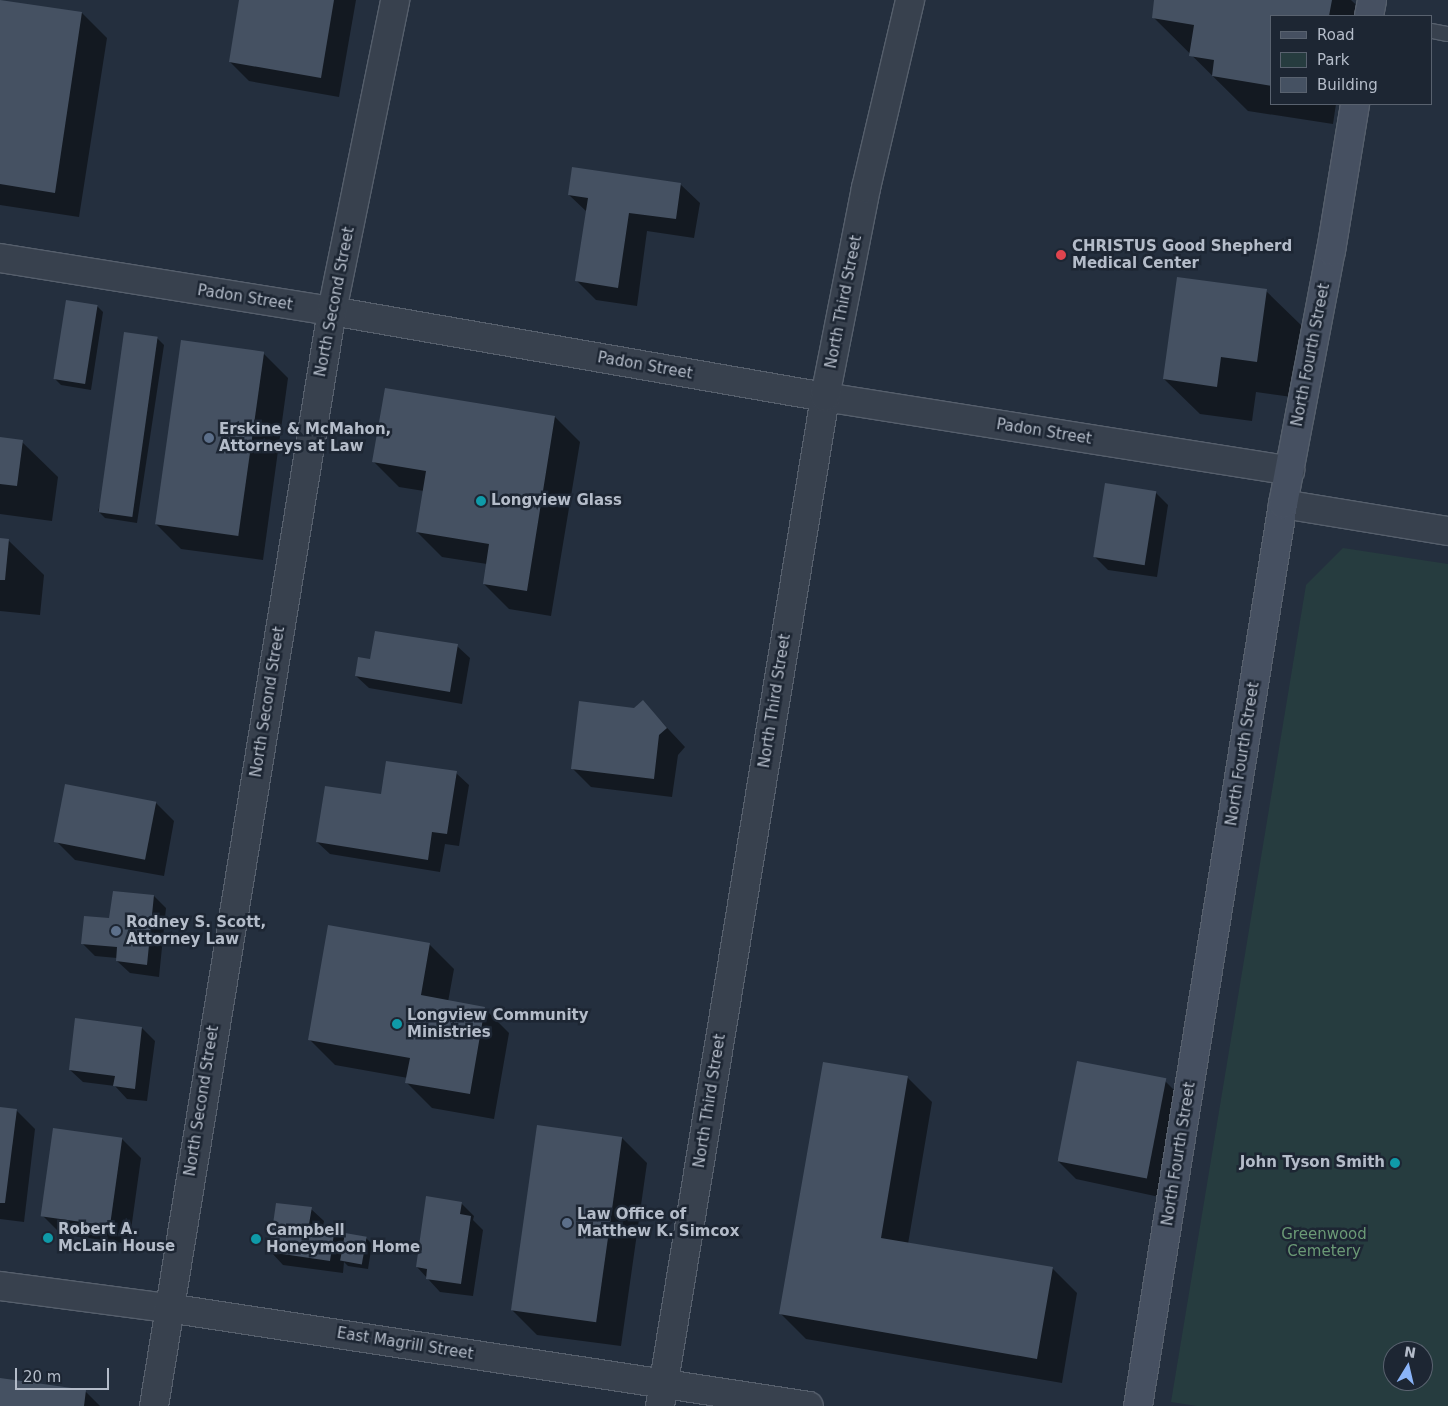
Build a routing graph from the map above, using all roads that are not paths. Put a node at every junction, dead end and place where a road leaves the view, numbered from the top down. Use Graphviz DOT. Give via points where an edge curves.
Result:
graph roads {
  1 [pos="395,0"];
  2 [pos="910,0"];
  3 [pos="1372,0"];
  4 [pos="1369,15"];
  5 [pos="1433,31"];
  6 [pos="1448,34"];
  7 [pos="1355,105"];
  8 [pos="0,258"];
  9 [pos="332,311"];
  10 [pos="825,397"];
  11 [pos="1290,471"];
  12 [pos="1283,504"];
  13 [pos="1448,531"];
  14 [pos="0,1286"];
  15 [pos="168,1308"];
  16 [pos="662,1395"];
  17 [pos="154,1406"];
  18 [pos="809,1406"];
  19 [pos="1138,1406"];
  1 -- 9 [label="street, North Second Street"];
  2 -- 10 [label="street, North Third Street" via="866,188"];
  3 -- 4 [label="street"];
  5 -- 6 [label="lane"];
  7 -- 11 [label="street, North Fourth Street"];
  8 -- 9 [label="street, Padon Street"];
  9 -- 10 [label="street, Padon Street"];
  9 -- 15 [label="street, North Second Street"];
  10 -- 11 [label="street, Padon Street"];
  10 -- 16 [label="street, North Third Street"];
  11 -- 12 [label="street, North Fourth Street"];
  12 -- 13 [label="street"];
  12 -- 19 [label="street, North Fourth Street"];
  14 -- 15 [label="street, East Magrill Street"];
  15 -- 16 [label="street, East Magrill Street"];
  15 -- 17 [label="street, North Second Street"];
  16 -- 18 [label="street, East Magrill Street"];
}
